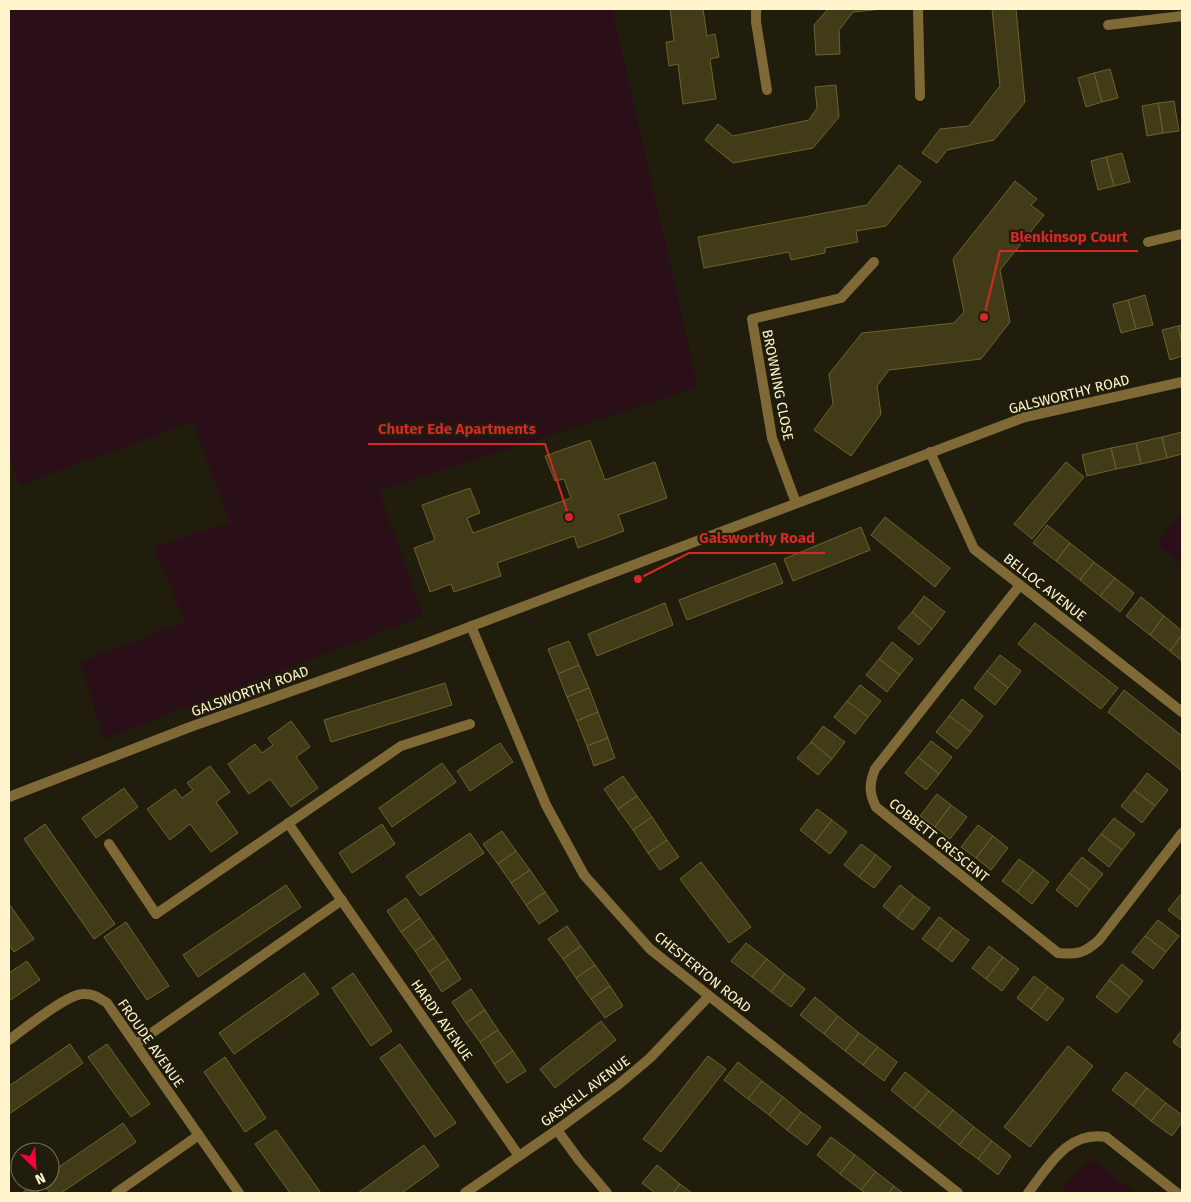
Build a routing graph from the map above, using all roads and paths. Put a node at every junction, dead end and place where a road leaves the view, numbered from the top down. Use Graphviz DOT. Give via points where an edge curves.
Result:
graph roads {
  1 [pos="918,9"];
  2 [pos="757,10"];
  3 [pos="1182,16"];
  4 [pos="1108,25"];
  5 [pos="767,90"];
  6 [pos="920,96"];
  7 [pos="1182,234"];
  8 [pos="1148,242"];
  9 [pos="874,262"];
  10 [pos="1182,382"];
  11 [pos="930,452"];
  12 [pos="796,503"];
  13 [pos="1020,586"];
  14 [pos="471,626"];
  15 [pos="1182,712"];
  16 [pos="470,724"];
  17 [pos="9,796"];
  18 [pos="288,823"];
  19 [pos="1182,833"];
  20 [pos="109,844"];
  21 [pos="342,900"];
  22 [pos="709,996"];
  23 [pos="9,1040"];
  24 [pos="136,1044"];
  25 [pos="557,1130"];
  26 [pos="199,1135"];
  27 [pos="519,1156"];
  28 [pos="116,1193"];
  29 [pos="239,1193"];
  30 [pos="465,1193"];
  31 [pos="607,1193"];
  32 [pos="958,1193"];
  33 [pos="1028,1193"];
  34 [pos="1177,1193"];
  1 -- 6 [label="street"];
  2 -- 5 [label="street"];
  3 -- 4 [label="street"];
  7 -- 8 [label="street"];
  9 -- 12 [label="street, BROWNING CLOSE" via="840,298 752,318 772,438"];
  10 -- 11 [label="street, GALSWORTHY ROAD" via="1025,417"];
  11 -- 12 [label="street, GALSWORTHY ROAD"];
  11 -- 13 [label="street, BELLOC AVENUE" via="974,549"];
  12 -- 14 [label="street, GALSWORTHY ROAD"];
  13 -- 15 [label="street, BELLOC AVENUE"];
  13 -- 19 [label="street, COBBETT CRESCENT" via="875,769 870,784 876,807 1058,953 1073,955 1088,950 1099,940"];
  14 -- 17 [label="street, GALSWORTHY ROAD"];
  14 -- 22 [label="street, CHESTERTON ROAD" via="546,805 584,874 650,949"];
  16 -- 18 [label="street" via="401,746"];
  18 -- 20 [label="street" via="156,914"];
  18 -- 21 [label="street, HARDY AVENUE"];
  21 -- 24 [label="street"];
  21 -- 27 [label="street, HARDY AVENUE"];
  22 -- 25 [label="street, GASKELL AVENUE" via="650,1058"];
  22 -- 32 [label="street, CHESTERTON ROAD"];
  23 -- 24 [label="street, FROUDE AVENUE" via="69,998 81,994 95,995 107,1003"];
  24 -- 26 [label="street, FROUDE AVENUE"];
  25 -- 27 [label="street, GASKELL AVENUE"];
  25 -- 31 [label="street"];
  26 -- 28 [label="street"];
  26 -- 29 [label="street, FROUDE AVENUE"];
  27 -- 30 [label="street, GASKELL AVENUE"];
  33 -- 34 [label="street" via="1060,1152 1075,1141 1093,1135 1106,1137"];
}
